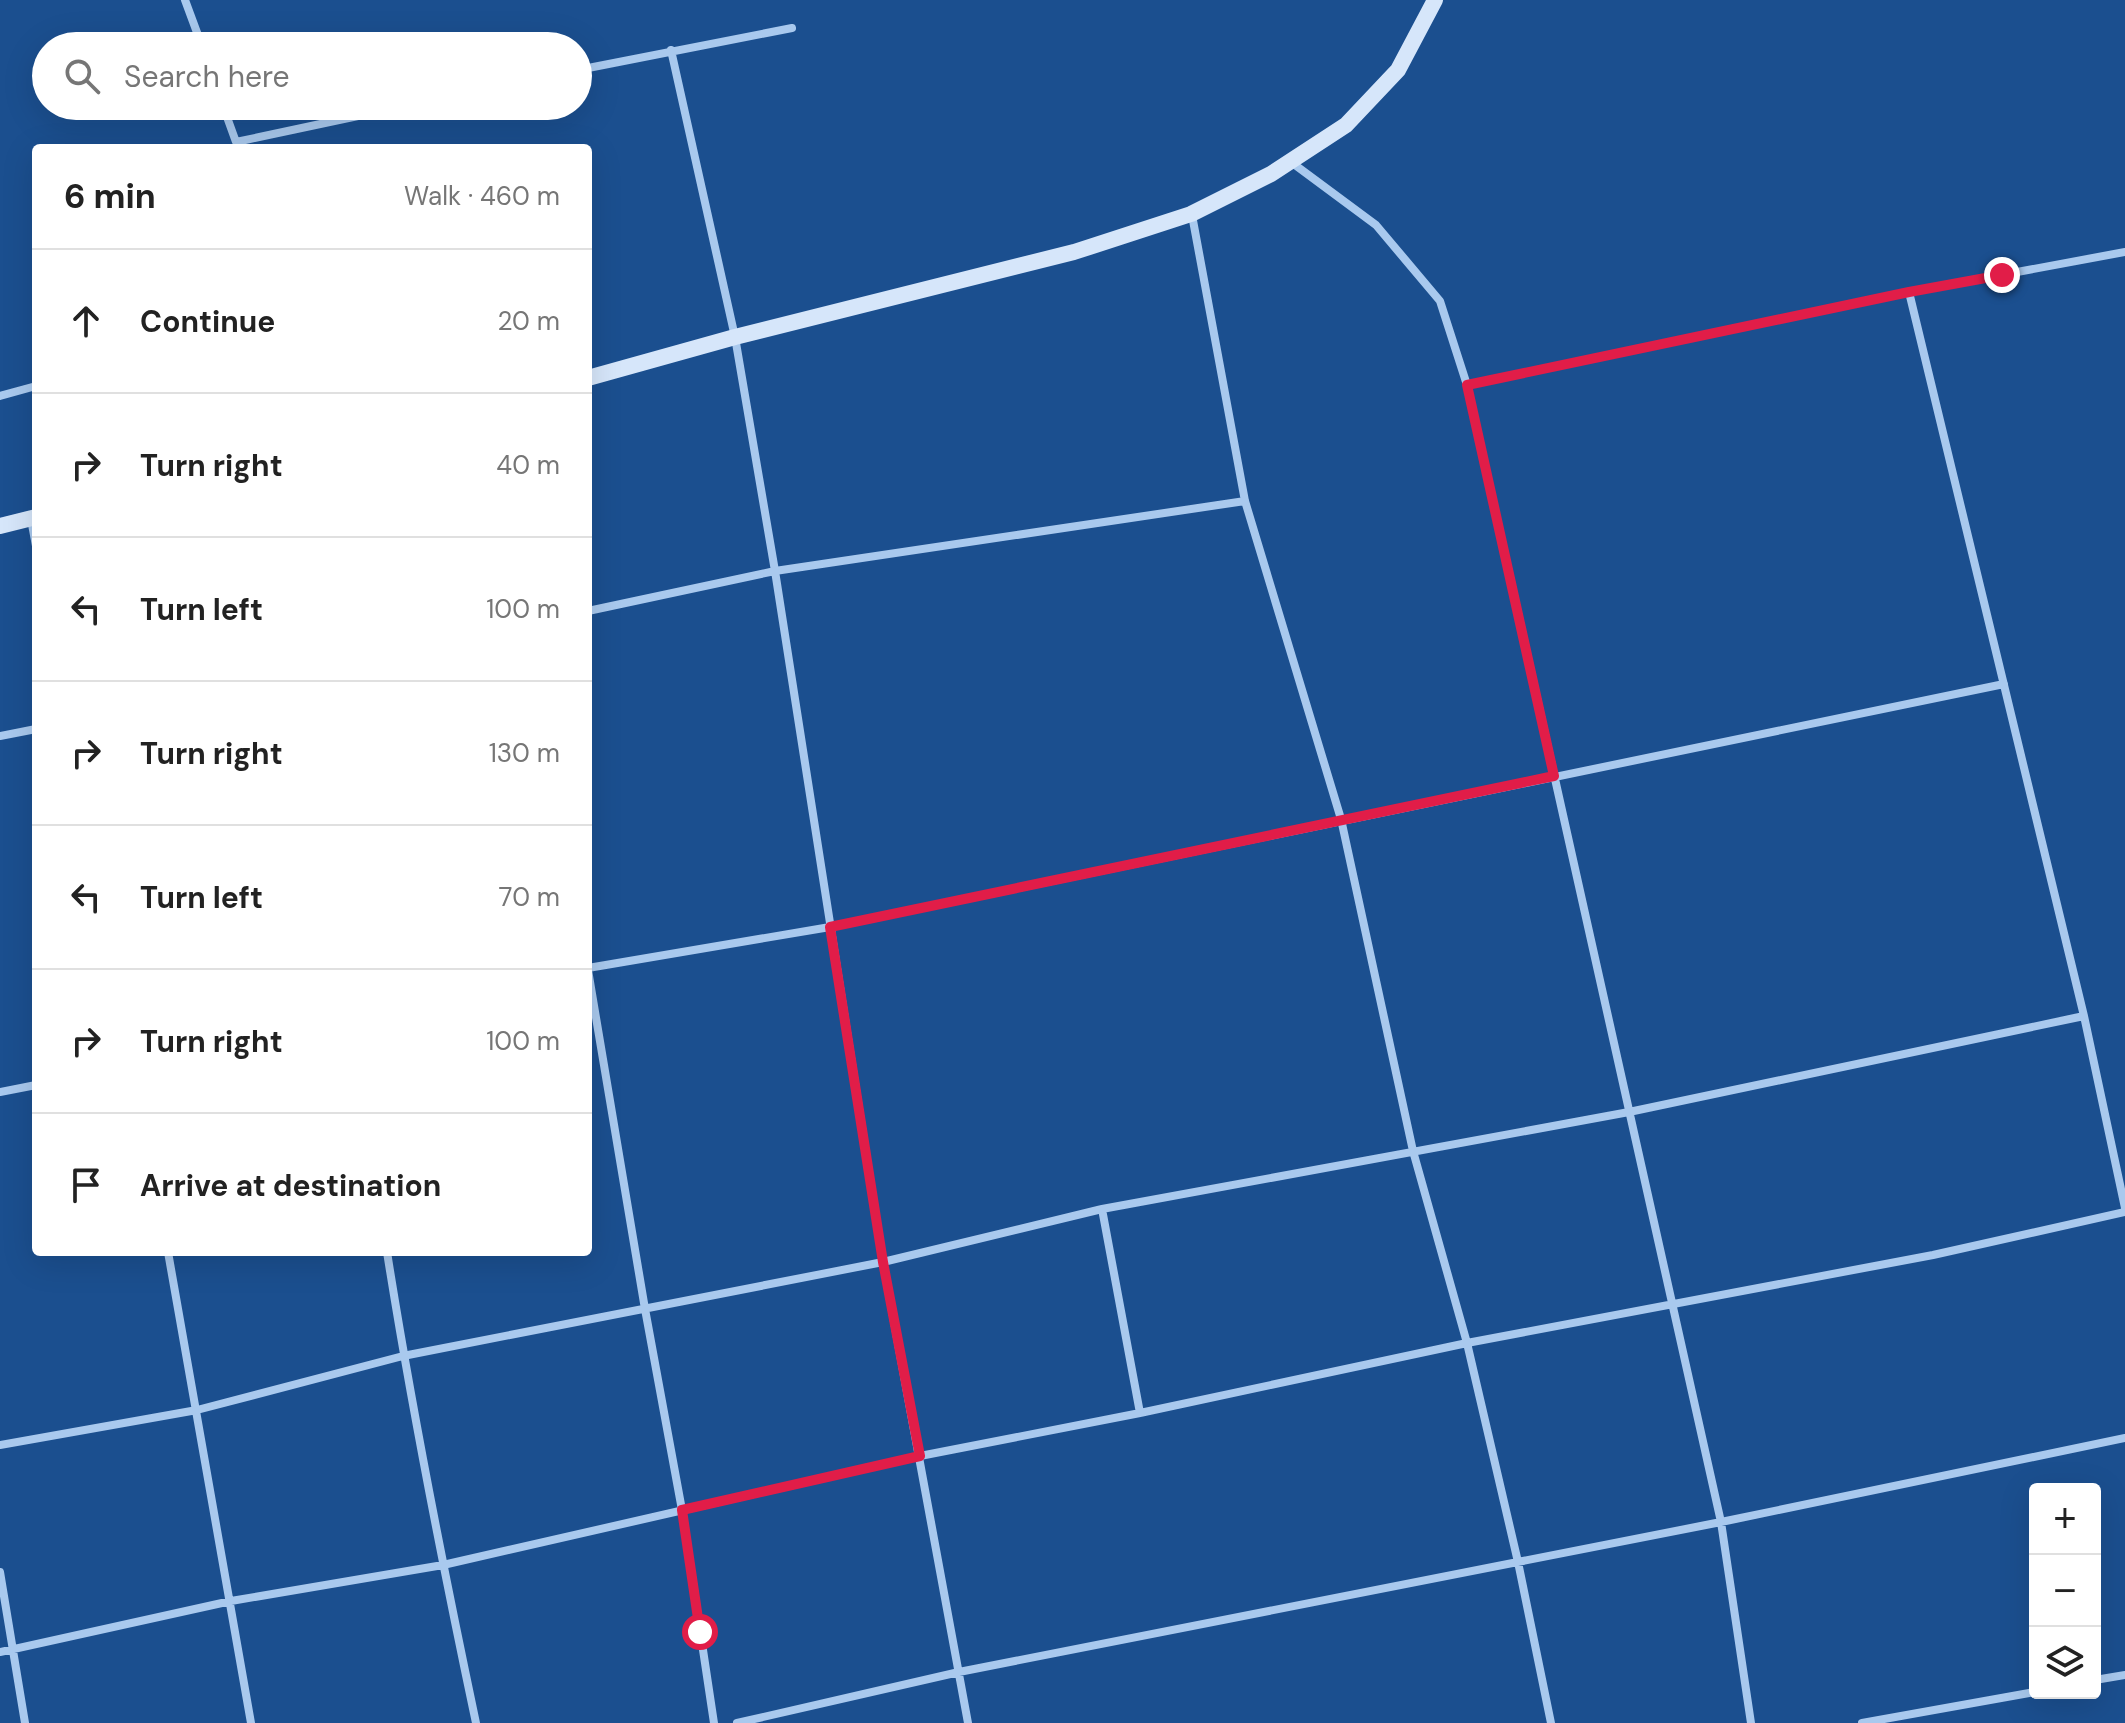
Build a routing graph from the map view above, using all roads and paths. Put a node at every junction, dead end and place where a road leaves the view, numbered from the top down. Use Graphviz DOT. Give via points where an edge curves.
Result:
graph roads {
  1 [pos="185,0"];
  2 [pos="1435,0"];
  3 [pos="792,28"];
  4 [pos="197,32"];
  5 [pos="671,50"];
  6 [pos="592,67"];
  7 [pos="228,120"];
  8 [pos="344,120"];
  9 [pos="236,144"];
  10 [pos="240,144"];
  11 [pos="1291,162"];
  12 [pos="1191,214"];
  13 [pos="2125,252"];
  14 [pos="1909,292"];
  15 [pos="735,337"];
  16 [pos="592,377"];
  17 [pos="1467,385"];
  18 [pos="32,387"];
  19 [pos="0,396"];
  20 [pos="1245,501"];
  21 [pos="32,517"];
  22 [pos="0,526"];
  23 [pos="775,571"];
  24 [pos="592,610"];
  25 [pos="2004,684"];
  26 [pos="32,730"];
  27 [pos="0,736"];
  28 [pos="1554,776"];
  29 [pos="1341,819"];
  30 [pos="830,927"];
  31 [pos="592,968"];
  32 [pos="592,993"];
  33 [pos="2084,1016"];
  34 [pos="32,1086"];
  35 [pos="0,1092"];
  36 [pos="1629,1112"];
  37 [pos="1413,1151"];
  38 [pos="1102,1209"];
  39 [pos="2125,1210"];
  40 [pos="169,1256"];
  41 [pos="388,1256"];
  42 [pos="883,1262"];
  43 [pos="1673,1305"];
  44 [pos="645,1309"];
  45 [pos="1467,1343"];
  46 [pos="403,1356"];
  47 [pos="197,1410"];
  48 [pos="1140,1413"];
  49 [pos="2125,1438"];
  50 [pos="0,1445"];
  51 [pos="920,1456"];
  52 [pos="682,1510"];
  53 [pos="1721,1522"];
  54 [pos="1518,1562"];
  55 [pos="443,1565"];
  56 [pos="0,1572"];
  57 [pos="231,1601"];
  58 [pos="13,1649"];
  59 [pos="0,1652"];
  60 [pos="959,1672"];
  61 [pos="2125,1675"];
  62 [pos="2101,1679"];
  63 [pos="2029,1693"];
  64 [pos="25,1723"];
  65 [pos="251,1723"];
  66 [pos="476,1723"];
  67 [pos="714,1723"];
  68 [pos="737,1723"];
  69 [pos="968,1723"];
  70 [pos="1551,1723"];
  71 [pos="1751,1723"];
  72 [pos="1862,1723"];
  1 -- 4 [label="street"];
  2 -- 11 [label="street" via="1398,70 1346,125"];
  3 -- 5 [label="street"];
  5 -- 6 [label="street"];
  5 -- 15 [label="street"];
  7 -- 9 [label="street"];
  8 -- 10 [label="street"];
  11 -- 12 [label="street"];
  11 -- 17 [label="street" via="1376,225 1440,301"];
  12 -- 15 [label="street" via="1074,252"];
  12 -- 20 [label="street"];
  13 -- 14 [label="street"];
  14 -- 17 [label="street"];
  14 -- 25 [label="street"];
  15 -- 16 [label="street"];
  15 -- 23 [label="street"];
  17 -- 28 [label="street"];
  18 -- 19 [label="street"];
  20 -- 23 [label="street"];
  20 -- 29 [label="street"];
  21 -- 22 [label="street"];
  23 -- 24 [label="street"];
  23 -- 30 [label="street"];
  25 -- 28 [label="street"];
  25 -- 33 [label="street"];
  26 -- 27 [label="street"];
  28 -- 29 [label="street"];
  28 -- 36 [label="street"];
  29 -- 30 [label="street"];
  29 -- 37 [label="street"];
  30 -- 31 [label="street"];
  30 -- 42 [label="street"];
  32 -- 44 [label="street"];
  33 -- 36 [label="street"];
  33 -- 39 [label="street"];
  34 -- 35 [label="street"];
  36 -- 37 [label="street"];
  36 -- 43 [label="street"];
  37 -- 38 [label="street"];
  37 -- 45 [label="street"];
  38 -- 42 [label="street"];
  38 -- 48 [label="street"];
  39 -- 43 [label="street" via="1933,1255"];
  40 -- 47 [label="street"];
  41 -- 46 [label="street"];
  42 -- 44 [label="street"];
  42 -- 51 [label="street"];
  43 -- 45 [label="street"];
  43 -- 53 [label="street"];
  44 -- 46 [label="street"];
  44 -- 52 [label="street"];
  45 -- 48 [label="street"];
  45 -- 54 [label="street"];
  46 -- 47 [label="street"];
  46 -- 55 [label="street"];
  47 -- 50 [label="street"];
  47 -- 57 [label="street"];
  48 -- 51 [label="street"];
  49 -- 53 [label="street"];
  51 -- 52 [label="street"];
  51 -- 60 [label="street"];
  52 -- 55 [label="street"];
  52 -- 67 [label="street"];
  53 -- 54 [label="street"];
  53 -- 71 [label="street"];
  54 -- 60 [label="street"];
  54 -- 70 [label="street"];
  55 -- 57 [label="street"];
  55 -- 66 [label="street"];
  56 -- 58 [label="street"];
  57 -- 58 [label="street"];
  57 -- 65 [label="street"];
  58 -- 59 [label="street"];
  58 -- 64 [label="street"];
  60 -- 68 [label="street"];
  60 -- 69 [label="street"];
  61 -- 62 [label="street"];
  63 -- 72 [label="street"];
}
